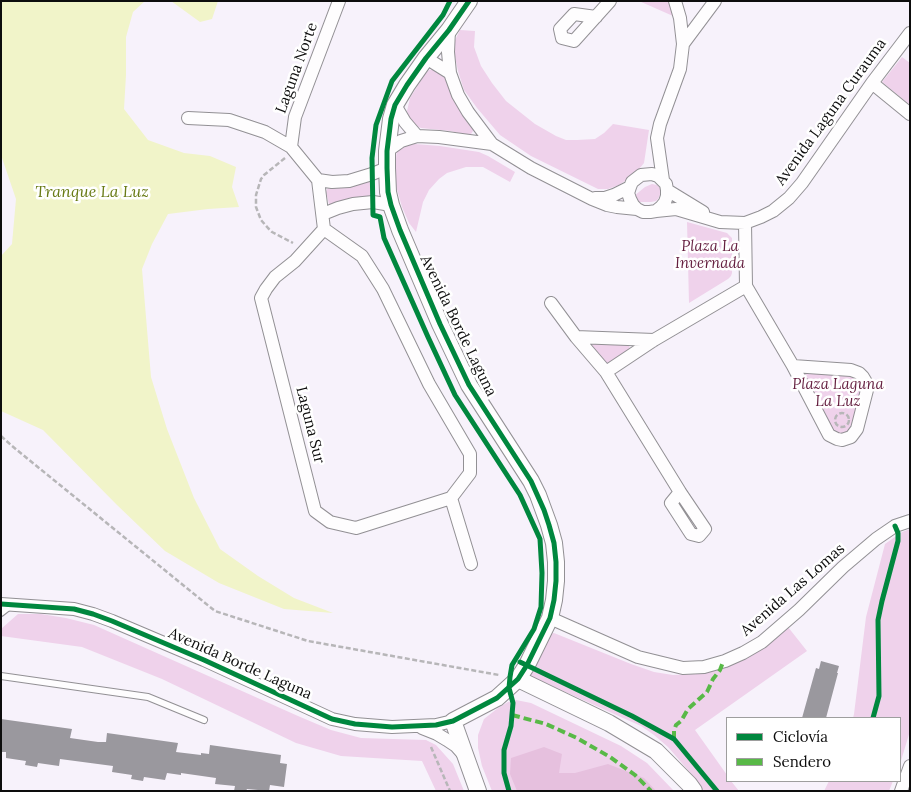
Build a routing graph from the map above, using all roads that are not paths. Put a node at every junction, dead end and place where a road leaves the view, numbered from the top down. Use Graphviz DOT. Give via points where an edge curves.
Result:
graph roads {
  1 [pos="339,1"];
  2 [pos="469,1"];
  3 [pos="610,1"];
  4 [pos="675,1"];
  5 [pos="715,1"];
  6 [pos="596,17"];
  7 [pos="449,30"];
  8 [pos="910,33"];
  9 [pos="684,44"];
  10 [pos="426,58"];
  11 [pos="450,73"];
  12 [pos="872,83"];
  13 [pos="395,105"];
  14 [pos="910,114"];
  15 [pos="188,118"];
  16 [pos="417,136"];
  17 [pos="492,144"];
  18 [pos="658,147"];
  19 [pos="292,149"];
  20 [pos="387,151"];
  21 [pos="387,168"];
  22 [pos="646,174"];
  23 [pos="318,180"];
  24 [pos="665,185"];
  25 [pos="630,187"];
  26 [pos="592,198"];
  27 [pos="391,205"];
  28 [pos="637,209"];
  29 [pos="656,211"];
  30 [pos="323,214"];
  31 [pos="720,222"];
  32 [pos="745,223"];
  33 [pos="324,228"];
  34 [pos="746,286"];
  35 [pos="551,303"];
  36 [pos="576,337"];
  37 [pos="654,340"];
  38 [pos="793,366"];
  39 [pos="606,372"];
  40 [pos="680,492"];
  41 [pos="451,498"];
  42 [pos="910,521"];
  43 [pos="471,564"];
  44 [pos="4,607"];
  45 [pos="550,618"];
  46 [pos="1,676"];
  47 [pos="518,679"];
  48 [pos="483,706"];
  49 [pos="204,720"];
  50 [pos="453,721"];
  51 [pos="420,727"];
  52 [pos="465,757"];
  53 [pos="910,766"];
  54 [pos="478,791"];
  55 [pos="694,791"];
  56 [pos="901,791"];
  1 -- 19 [label="street, Laguna Norte" via="295,117"];
  2 -- 7 [label="street, Avenida Borde Laguna"];
  3 -- 6 [label="street"];
  4 -- 9 [label="street"];
  5 -- 9 [label="street"];
  7 -- 10 [label="street, Avenida Borde Laguna"];
  7 -- 11 [label="street, Avenida Laguna Curauma"];
  8 -- 12 [label="street, Avenida Laguna Curauma"];
  9 -- 18 [label="street" via="680,69 660,124"];
  10 -- 11 [label="street"];
  10 -- 13 [label="street, Avenida Borde Laguna"];
  11 -- 17 [label="street, Avenida Laguna Curauma" via="468,112"];
  12 -- 14 [label="street"];
  12 -- 32 [label="street, Avenida Laguna Curauma" via="789,198 773,211"];
  13 -- 16 [label="street"];
  13 -- 20 [label="street, Avenida Borde Laguna"];
  15 -- 19 [label="street" via="229,120 266,132"];
  16 -- 17 [label="street, Avenida Laguna Curauma"];
  16 -- 20 [label="street, Avenida Laguna Curauma" via="401,141"];
  17 -- 26 [label="street, Avenida Laguna Curauma" via="531,168"];
  18 -- 22 [label="street"];
  18 -- 24 [label="street"];
  19 -- 23 [label="street"];
  20 -- 21 [label="street, Avenida Borde Laguna"];
  21 -- 23 [label="street" via="349,181"];
  21 -- 27 [label="street, Avenida Borde Laguna"];
  22 -- 24 [label="street, Avenida Laguna Curauma" via="658,176"];
  22 -- 25 [label="street" via="636,178"];
  23 -- 30 [label="street"];
  24 -- 29 [label="street" via="665,202"];
  24 -- 31 [label="street, Avenida Laguna Curauma"];
  25 -- 26 [label="street" via="605,198"];
  25 -- 28 [label="street" via="628,193"];
  26 -- 28 [label="street, Avenida Laguna Curauma" via="607,205"];
  27 -- 30 [label="street" via="373,202 353,204"];
  27 -- 45 [label="street, Avenida Borde Laguna" via="469,385 531,482 544,510 556,562"];
  28 -- 29 [label="street, Avenida Laguna Curauma"];
  29 -- 31 [label="street, Avenida Laguna Curauma" via="676,209"];
  30 -- 33 [label="street"];
  31 -- 32 [label="street, Avenida Laguna Curauma"];
  32 -- 34 [label="street"];
  33 -- 41 [label="street" via="362,256 383,288 429,384 470,454 470,473"];
  33 -- 41 [label="street, Laguna Sur" via="295,261 275,277 261,298 315,512 330,522 356,528"];
  34 -- 37 [label="street"];
  34 -- 38 [label="street"];
  35 -- 36 [label="street"];
  36 -- 37 [label="street"];
  36 -- 39 [label="street"];
  37 -- 39 [label="street"];
  38 -- 38 [label="street" via="829,435 842,440 851,437 857,429 866,390 864,377 851,370"];
  39 -- 40 [label="street"];
  41 -- 43 [label="street"];
  42 -- 45 [label="street, Avenida Las Lomas" via="895,526 876,539 762,642 737,656 704,667 683,668 638,657"];
  44 -- 51 [label="street, Avenida Borde Laguna" via="74,609 112,621 204,660 332,719 355,724"];
  45 -- 47 [label="street, Avenida Borde Laguna"];
  46 -- 49 [label="lane" via="148,697"];
  47 -- 48 [label="street, Avenida Borde Laguna"];
  47 -- 55 [label="street" via="609,722 656,751"];
  48 -- 50 [label="street, Avenida Borde Laguna"];
  48 -- 52 [label="street" via="470,726"];
  50 -- 51 [label="street, Avenida Borde Laguna"];
  50 -- 52 [label="street"];
  51 -- 52 [label="street" via="447,740"];
  52 -- 54 [label="street"];
  53 -- 56 [label="street"];
}
